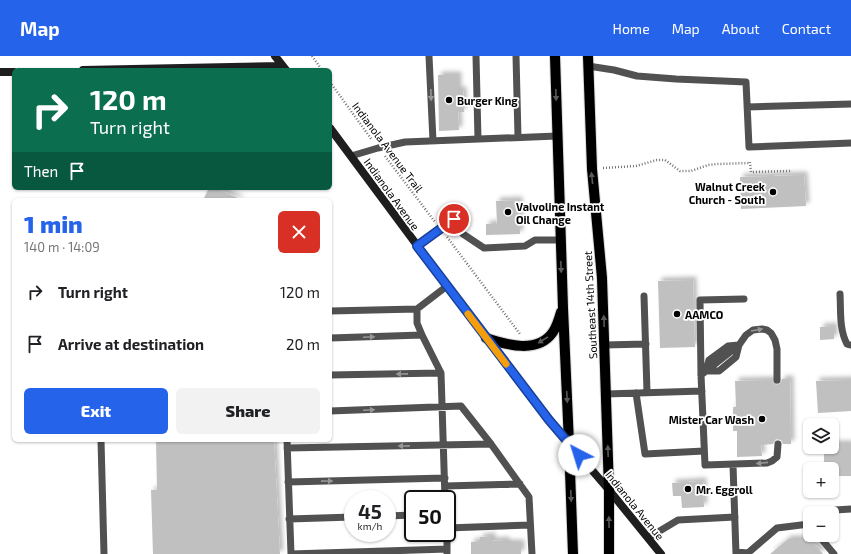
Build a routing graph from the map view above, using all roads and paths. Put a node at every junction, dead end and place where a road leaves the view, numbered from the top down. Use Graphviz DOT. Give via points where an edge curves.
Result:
graph roads {
  1 [pos="276,56"];
  2 [pos="312,56"];
  3 [pos="429,56"];
  4 [pos="476,56"];
  5 [pos="516,56"];
  6 [pos="555,56"];
  7 [pos="588,61"];
  8 [pos="284,68"];
  9 [pos="321,68"];
  10 [pos="0,72"];
  11 [pos="12,72"];
  12 [pos="332,85"];
  13 [pos="851,104"];
  14 [pos="747,107"];
  15 [pos="332,131"];
  16 [pos="557,136"];
  17 [pos="518,137"];
  18 [pos="478,139"];
  19 [pos="433,141"];
  20 [pos="851,143"];
  21 [pos="749,147"];
  22 [pos="378,148"];
  23 [pos="351,156"];
  24 [pos="750,163"];
  25 [pos="592,169"];
  26 [pos="792,172"];
  27 [pos="440,229"];
  28 [pos="560,240"];
  29 [pos="417,246"];
  30 [pos="447,286"];
  31 [pos="840,294"];
  32 [pos="644,296"];
  33 [pos="744,299"];
  34 [pos="563,308"];
  35 [pos="418,309"];
  36 [pos="332,311"];
  37 [pos="422,335"];
  38 [pos="522,336"];
  39 [pos="332,338"];
  40 [pos="486,338"];
  41 [pos="646,344"];
  42 [pos="604,345"];
  43 [pos="851,345"];
  44 [pos="441,373"];
  45 [pos="704,373"];
  46 [pos="332,376"];
  47 [pos="777,380"];
  48 [pos="702,391"];
  49 [pos="647,392"];
  50 [pos="636,393"];
  51 [pos="606,394"];
  52 [pos="442,407"];
  53 [pos="332,411"];
  54 [pos="101,442"];
  55 [pos="287,442"];
  56 [pos="569,443"];
  57 [pos="491,444"];
  58 [pos="778,444"];
  59 [pos="443,445"];
  60 [pos="287,448"];
  61 [pos="704,451"];
  62 [pos="733,464"];
  63 [pos="288,482"];
  64 [pos="445,482"];
  65 [pos="520,484"];
  66 [pos="445,490"];
  67 [pos="609,490"];
  68 [pos="851,509"];
  69 [pos="839,510"];
  70 [pos="344,517"];
  71 [pos="735,517"];
  72 [pos="289,519"];
  73 [pos="530,525"];
  74 [pos="803,526"];
  75 [pos="456,528"];
  76 [pos="648,538"];
  77 [pos="446,542"];
  78 [pos="824,542"];
  79 [pos="447,552"];
  80 [pos="736,553"];
  81 [pos="104,554"];
  82 [pos="291,554"];
  83 [pos="532,554"];
  84 [pos="573,554"];
  85 [pos="610,554"];
  86 [pos="661,554"];
  87 [pos="834,554"];
  1 -- 8 [label="main road"];
  2 -- 9 [label="path"];
  3 -- 19 [label="lane, one-way"];
  4 -- 18 [label="lane"];
  5 -- 17 [label="lane"];
  6 -- 16 [label="main road, one-way"];
  7 -- 14 [label="lane" via="636,76 746,82"];
  7 -- 25 [label="main road, Southeast 14th Street"];
  10 -- 11 [label="main road"];
  12 -- 22 [label="path, Indianola Avenue Trail"];
  13 -- 14 [label="lane"];
  14 -- 21 [label="lane"];
  15 -- 23 [label="main road, Indianola Avenue"];
  16 -- 17 [label="lane"];
  16 -- 28 [label="main road"];
  17 -- 18 [label="lane"];
  18 -- 19 [label="lane"];
  19 -- 22 [label="lane" via="406,142"];
  20 -- 21 [label="lane"];
  21 -- 24 [label="path"];
  22 -- 23 [label="lane"];
  22 -- 27 [label="path, Indianola Avenue Trail"];
  23 -- 29 [label="main road, Indianola Avenue"];
  24 -- 25 [label="path" via="708,165 691,171 680,171 665,160 657,160 636,166"];
  24 -- 26 [label="path" via="751,172"];
  42 -- 25 [label="main road, Southeast 14th Street, one-way" via="602,278"];
  27 -- 28 [label="lane" via="454,219 463,234 484,248 525,246 534,240"];
  27 -- 29 [label="lane"];
  27 -- 38 [label="path, Indianola Avenue Trail"];
  28 -- 34 [label="main road, one-way"];
  29 -- 30 [label="main road, Indianola Avenue"];
  30 -- 35 [label="lane"];
  30 -- 40 [label="main road, Indianola Avenue"];
  31 -- 43 [label="lane" via="843,337 847,344"];
  32 -- 41 [label="lane"];
  33 -- 45 [label="lane" via="700,300"];
  34 -- 40 [label="main road, one-way" via="552,333 535,345 513,346"];
  34 -- 56 [label="main road, one-way"];
  35 -- 36 [label="lane"];
  35 -- 37 [label="lane" via="416,323"];
  39 -- 37 [label="lane, one-way"];
  37 -- 44 [label="lane"];
  40 -- 56 [label="main road, Indianola Avenue"];
  41 -- 42 [label="lane"];
  41 -- 49 [label="lane"];
  42 -- 51 [label="main road, Southeast 14th Street"];
  44 -- 46 [label="lane, one-way"];
  44 -- 52 [label="lane"];
  45 -- 47 [label="lane, one-way" via="739,345 746,334 762,329 771,333 775,340"];
  45 -- 48 [label="lane"];
  48 -- 49 [label="lane"];
  48 -- 61 [label="lane"];
  49 -- 50 [label="lane"];
  50 -- 51 [label="lane"];
  50 -- 61 [label="lane" via="645,454"];
  67 -- 51 [label="main road, Southeast 14th Street, one-way"];
  53 -- 52 [label="lane, one-way"];
  52 -- 57 [label="lane" via="461,406"];
  52 -- 59 [label="lane"];
  54 -- 81 [label="lane"];
  55 -- 60 [label="lane"];
  56 -- 67 [label="main road, Indianola Avenue"];
  56 -- 84 [label="main road, one-way"];
  57 -- 59 [label="lane"];
  57 -- 65 [label="lane"];
  58 -- 62 [label="lane, one-way" via="777,457 767,463"];
  59 -- 60 [label="lane, one-way"];
  59 -- 64 [label="lane"];
  60 -- 63 [label="lane"];
  61 -- 62 [label="lane" via="705,465"];
  62 -- 71 [label="lane"];
  63 -- 64 [label="lane, one-way"];
  63 -- 72 [label="lane"];
  64 -- 65 [label="lane"];
  64 -- 66 [label="lane"];
  65 -- 73 [label="lane" via="529,497"];
  67 -- 76 [label="main road, Indianola Avenue"];
  85 -- 67 [label="main road, Southeast 14th Street, one-way"];
  68 -- 69 [label="lane"];
  70 -- 72 [label="lane"];
  71 -- 76 [label="lane" via="678,520"];
  71 -- 80 [label="lane"];
  72 -- 82 [label="lane"];
  73 -- 75 [label="lane"];
  73 -- 83 [label="lane"];
  74 -- 80 [label="lane" via="777,528 748,553"];
  76 -- 86 [label="main road, Indianola Avenue"];
  77 -- 79 [label="lane"];
  78 -- 87 [label="lane"];
  79 -- 82 [label="lane"];
}
